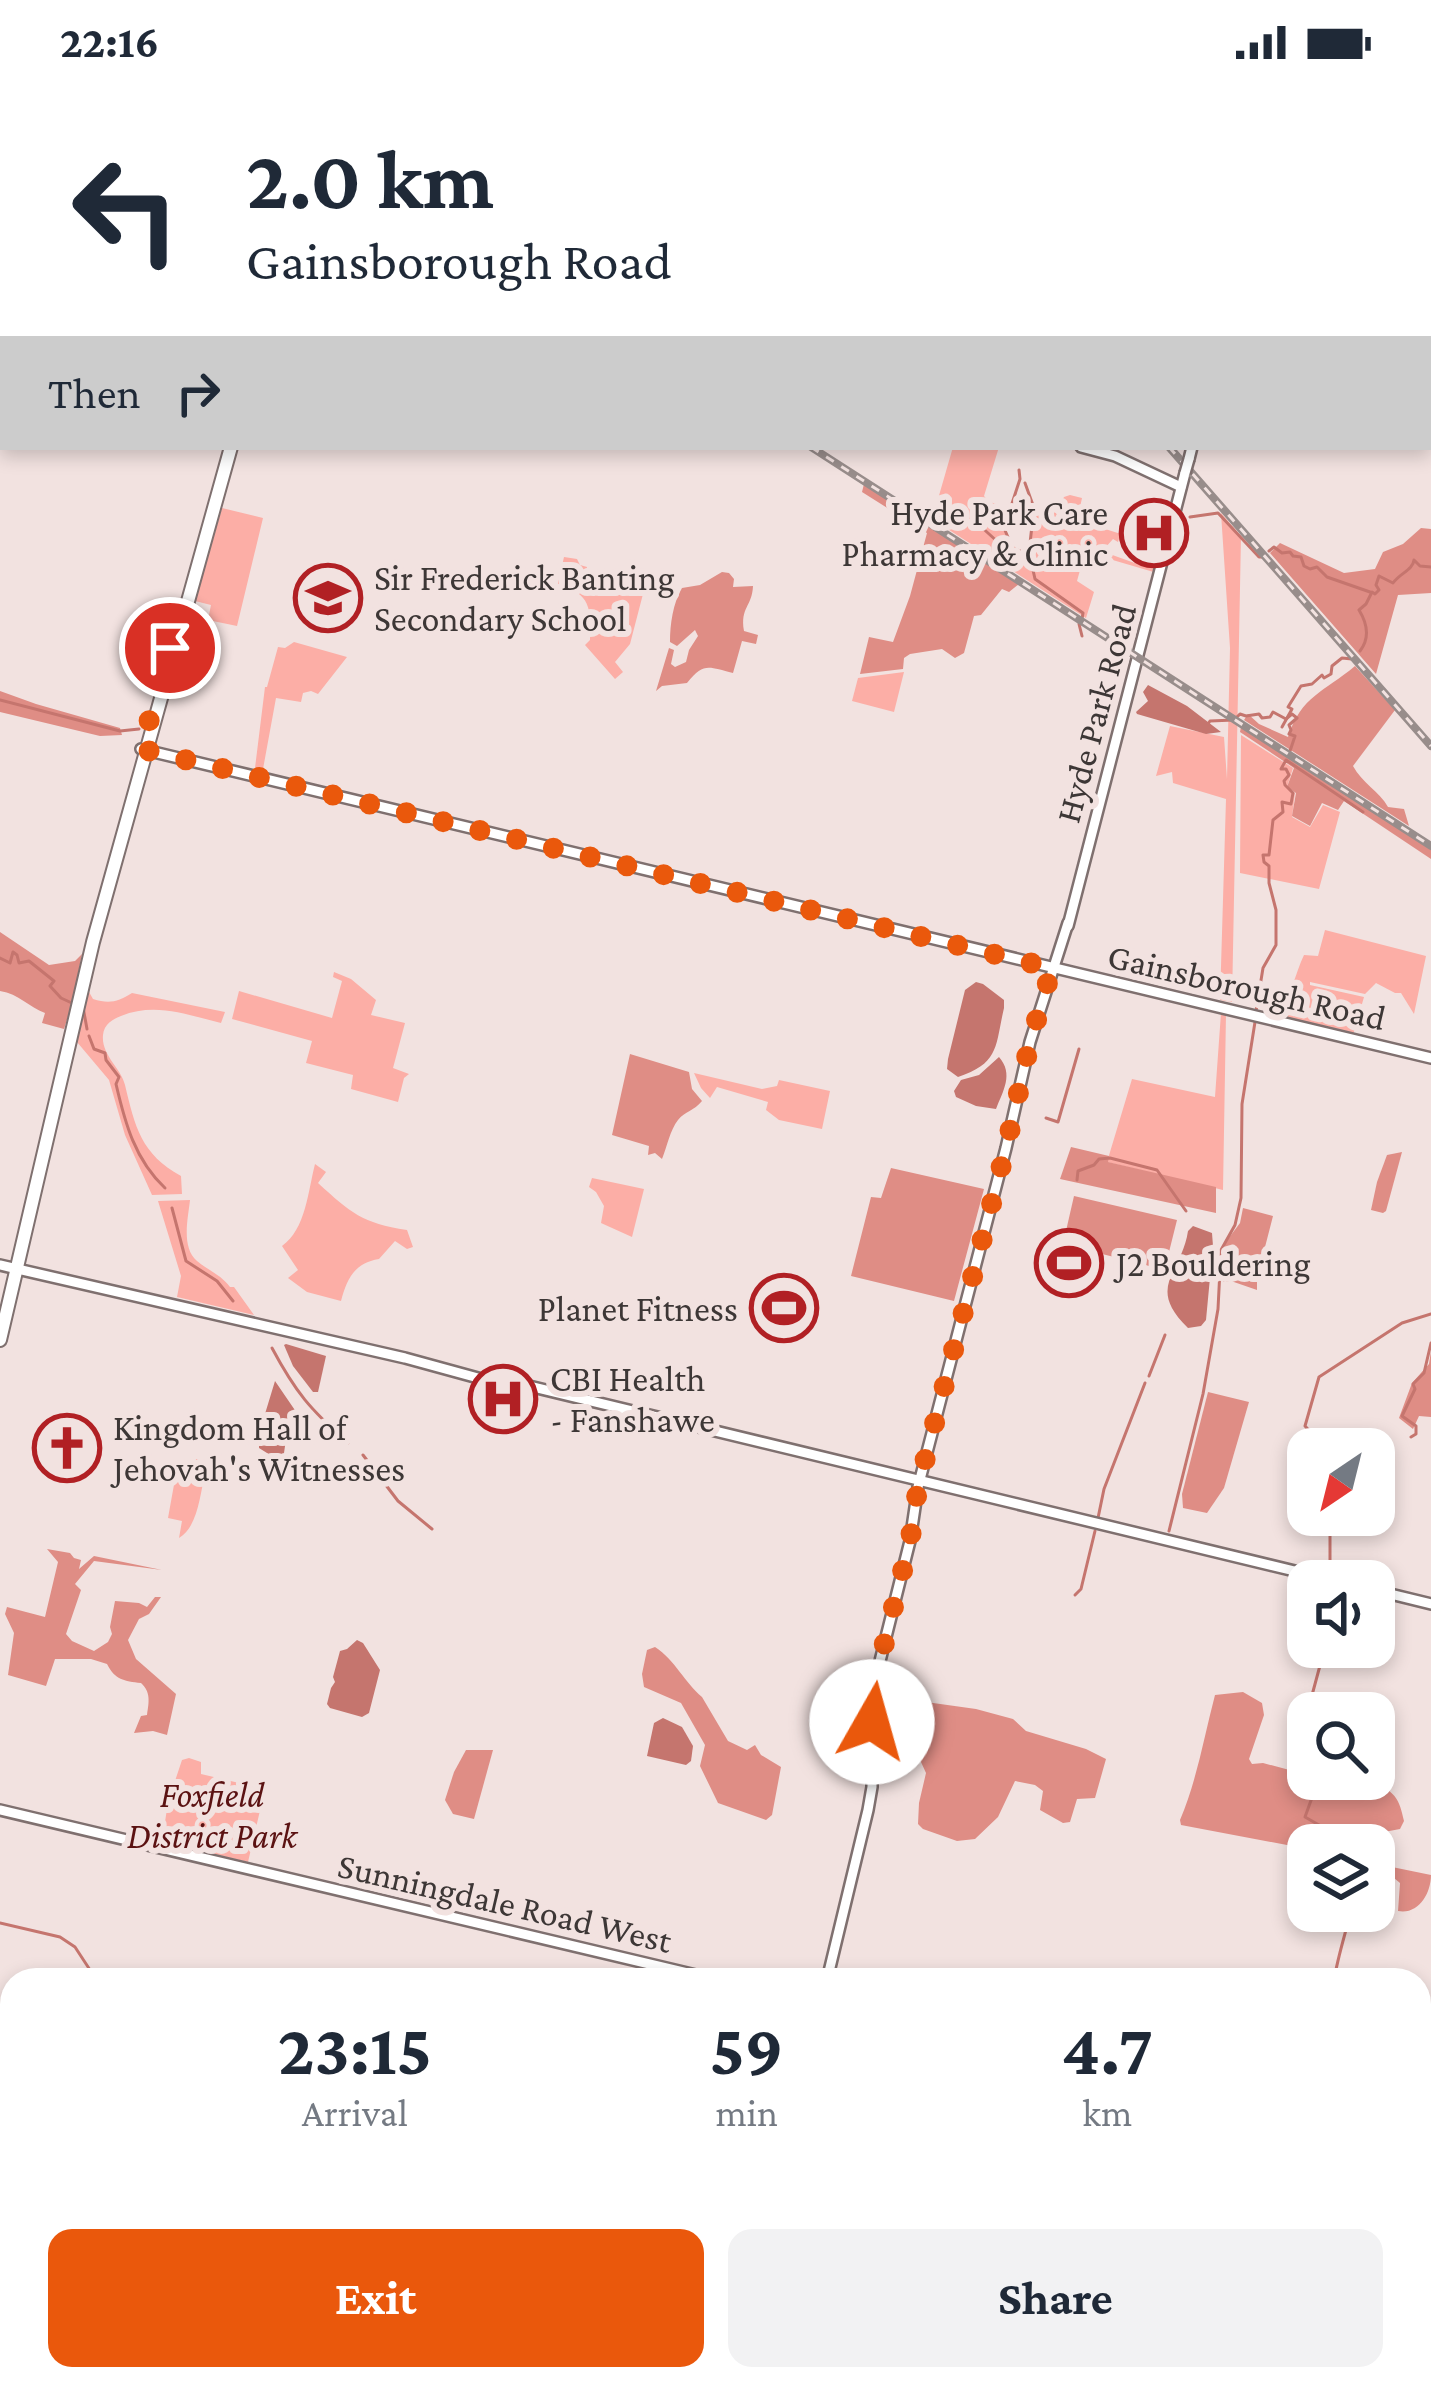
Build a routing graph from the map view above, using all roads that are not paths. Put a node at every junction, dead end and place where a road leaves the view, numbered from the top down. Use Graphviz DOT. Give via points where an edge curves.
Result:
graph roads {
  1 [pos="228,450"];
  2 [pos="1093,450"];
  3 [pos="1192,450"];
  4 [pos="1181,487"];
  5 [pos="149,747"];
  6 [pos="93,942"];
  7 [pos="1054,968"];
  8 [pos="1431,1058"];
  9 [pos="0,1263"];
  10 [pos="16,1266"];
  11 [pos="0,1340"];
  12 [pos="916,1481"];
  13 [pos="1287,1570"];
  14 [pos="1395,1595"];
  15 [pos="1431,1604"];
  16 [pos="0,1810"];
  17 [pos="666,1968"];
  18 [pos="828,1968"];
  1 -- 5 [label="main road"];
  2 -- 4 [label="main road"];
  3 -- 4 [label="main road, Hyde Park Road, bridge"];
  4 -- 7 [label="main road, Hyde Park Road"];
  5 -- 6 [label="main road"];
  5 -- 6 [label="main road"];
  5 -- 7 [label="main road, Gainsborough Road"];
  6 -- 10 [label="main road"];
  7 -- 8 [label="main road, Gainsborough Road"];
  7 -- 12 [label="main road, Hyde Park Road"];
  9 -- 10 [label="main road"];
  10 -- 11 [label="main road"];
  10 -- 12 [label="main road"];
  12 -- 13 [label="main road"];
  12 -- 18 [label="main road, Hyde Park Road" via="910,1541 877,1673 868,1810"];
  14 -- 15 [label="main road"];
  16 -- 17 [label="main road, Sunningdale Road West"];
}
